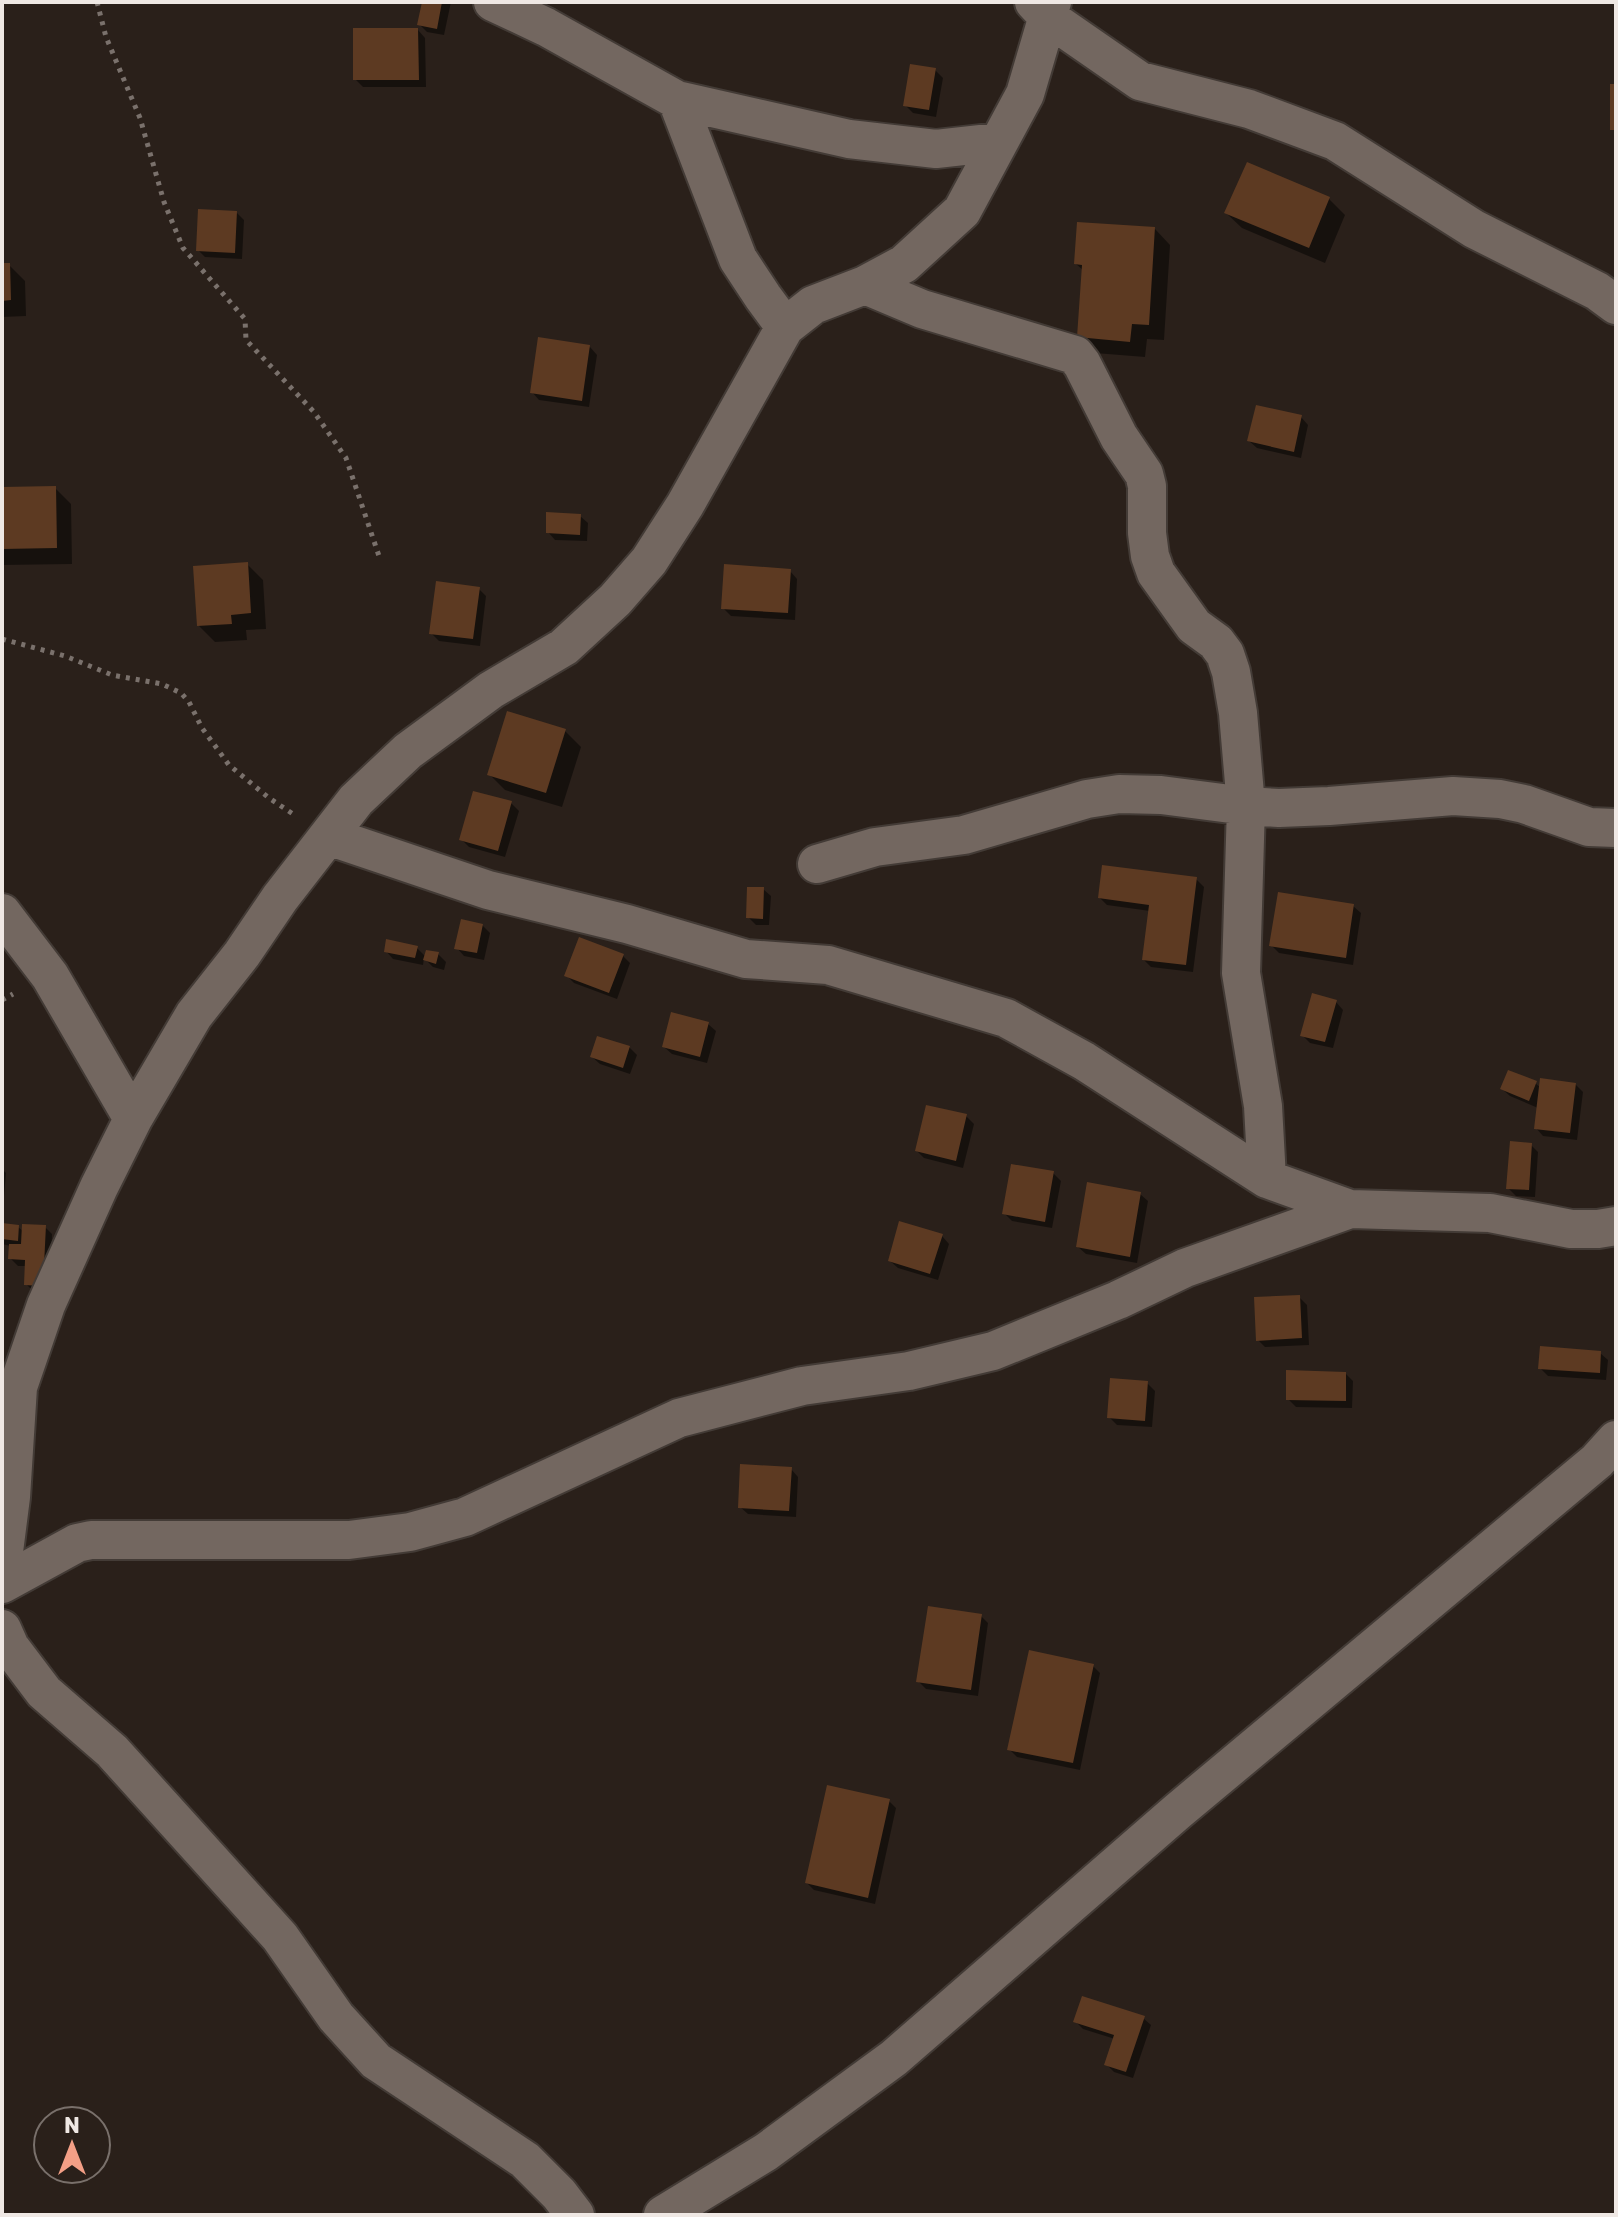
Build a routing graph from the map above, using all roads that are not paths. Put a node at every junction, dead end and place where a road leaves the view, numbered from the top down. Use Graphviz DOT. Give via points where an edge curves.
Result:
graph roads {
  1 [pos="493,2"];
  2 [pos="1045,7"];
  3 [pos="677,100"];
  4 [pos="999,142"];
  5 [pos="865,285"];
  6 [pos="1610,296"];
  7 [pos="785,327"];
  8 [pos="1246,806"];
  9 [pos="1616,828"];
  10 [pos="328,836"];
  11 [pos="817,864"];
  12 [pos="2,913"];
  13 [pos="133,1119"];
  14 [pos="1267,1179"];
  15 [pos="1350,1209"];
  16 [pos="1616,1226"];
  17 [pos="1616,1440"];
  18 [pos="2,1567"];
  19 [pos="2,1584"];
  20 [pos="2,1629"];
  21 [pos="575,2215"];
  22 [pos="663,2215"];
  1 -- 3 [label="street"];
  2 -- 4 [label="street" via="1025,94"];
  2 -- 6 [label="street" via="1140,81 1249,109 1335,141 1474,229"];
  3 -- 4 [label="street" via="849,139 936,149"];
  3 -- 7 [label="street" via="738,259"];
  4 -- 5 [label="street" via="962,211 904,264"];
  5 -- 7 [label="street" via="813,305"];
  5 -- 8 [label="street" via="922,309 1075,355 1082,364 1144,474 1156,573 1194,626 1225,654 1238,713"];
  7 -- 10 [label="street" via="685,505 649,561 615,600 564,647 491,690 408,751 356,800"];
  8 -- 9 [label="street" via="1329,806 1453,796 1500,799 1589,827"];
  8 -- 11 [label="street" via="1119,794 964,835 875,847"];
  8 -- 14 [label="street" via="1241,973 1263,1106"];
  10 -- 13 [label="street" via="194,1015"];
  10 -- 14 [label="street" via="488,890 746,959 828,965 1006,1018 1084,1061"];
  12 -- 13 [label="street" via="50,976"];
  13 -- 18 [label="street" via="46,1305 18,1387"];
  14 -- 15 [label="street"];
  15 -- 16 [label="street" via="1490,1213 1571,1229"];
  15 -- 19 [label="street" via="1185,1268 993,1351 909,1371 802,1386 679,1418 465,1517 410,1532 349,1540 91,1540"];
  17 -- 22 [label="street" via="894,2058 766,2152"];
  20 -- 21 [label="street" via="44,1692 112,1751 280,1937 336,2017 376,2061 525,2160"];
}
